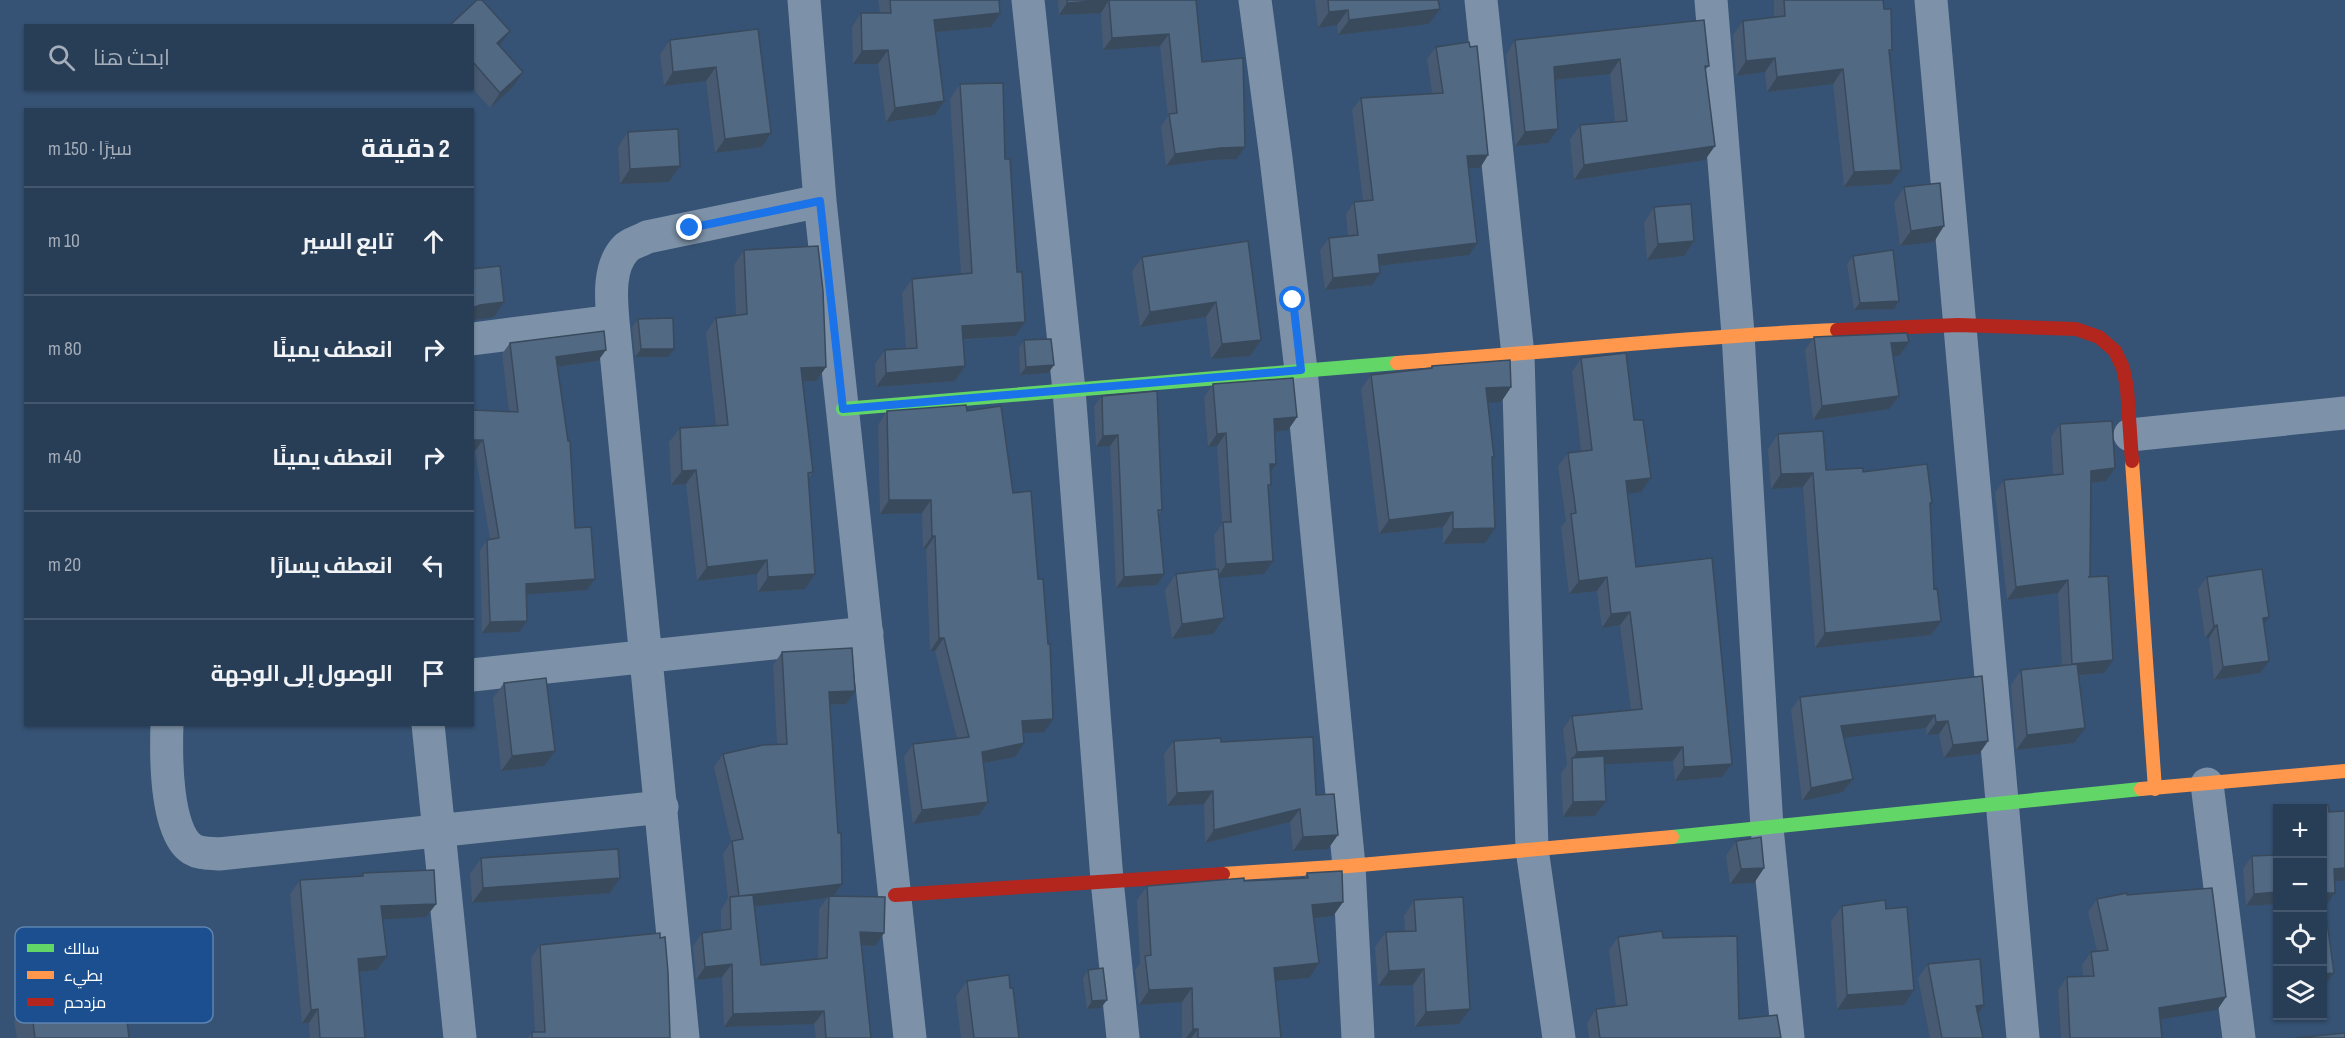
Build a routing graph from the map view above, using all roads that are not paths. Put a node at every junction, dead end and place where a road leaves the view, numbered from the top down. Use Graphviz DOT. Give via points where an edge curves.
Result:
graph roads {
  1 [pos="804,0"];
  2 [pos="1028,0"];
  3 [pos="1255,0"];
  4 [pos="1481,0"];
  5 [pos="1711,0"];
  6 [pos="1931,0"];
  7 [pos="820,201"];
  8 [pos="613,321"];
  9 [pos="1958,325"];
  10 [pos="1738,334"];
  11 [pos="474,339"];
  12 [pos="1518,355"];
  13 [pos="1301,370"];
  14 [pos="1069,390"];
  15 [pos="843,409"];
  16 [pos="2345,413"];
  17 [pos="2130,435"];
  18 [pos="867,633"];
  19 [pos="647,656"];
  20 [pos="474,675"];
  21 [pos="167,726"];
  22 [pos="428,726"];
  23 [pos="2345,771"];
  24 [pos="2207,784"];
  25 [pos="2155,789"];
  26 [pos="2001,802"];
  27 [pos="662,807"];
  28 [pos="1767,828"];
  29 [pos="438,830"];
  30 [pos="1532,849"];
  31 [pos="1349,866"];
  32 [pos="1107,880"];
  33 [pos="895,896"];
  34 [pos="460,1038"];
  35 [pos="683,1038"];
  36 [pos="910,1038"];
  37 [pos="1123,1038"];
  38 [pos="1358,1038"];
  39 [pos="1559,1038"];
  40 [pos="1788,1038"];
  41 [pos="2023,1038"];
  42 [pos="2239,1038"];
  1 -- 7 [label="street"];
  2 -- 14 [label="street"];
  3 -- 13 [label="street"];
  4 -- 12 [label="street"];
  5 -- 10 [label="street"];
  6 -- 9 [label="street"];
  7 -- 8 [label="street" via="647,237 627,247 618,259 614,277"];
  7 -- 15 [label="street"];
  8 -- 11 [label="street"];
  8 -- 19 [label="street"];
  9 -- 10 [label="street"];
  9 -- 17 [label="street" via="2076,329 2099,337 2115,351 2123,368"];
  9 -- 26 [label="street"];
  10 -- 12 [label="street"];
  10 -- 28 [label="street"];
  12 -- 13 [label="street"];
  12 -- 30 [label="street"];
  13 -- 14 [label="street"];
  13 -- 31 [label="street"];
  14 -- 15 [label="street"];
  14 -- 32 [label="street"];
  15 -- 18 [label="street"];
  16 -- 17 [label="street"];
  17 -- 25 [label="street"];
  18 -- 19 [label="street"];
  18 -- 33 [label="street"];
  19 -- 20 [label="street"];
  19 -- 27 [label="street"];
  21 -- 29 [label="street" via="177,830 191,849 219,854"];
  22 -- 29 [label="street"];
  23 -- 24 [label="street"];
  24 -- 25 [label="street"];
  24 -- 42 [label="street"];
  25 -- 26 [label="street"];
  26 -- 28 [label="street"];
  26 -- 41 [label="street"];
  27 -- 29 [label="street"];
  27 -- 35 [label="street"];
  28 -- 30 [label="street"];
  28 -- 40 [label="street"];
  29 -- 34 [label="street"];
  30 -- 31 [label="street"];
  30 -- 39 [label="street"];
  31 -- 32 [label="street"];
  31 -- 38 [label="street"];
  32 -- 33 [label="street"];
  32 -- 37 [label="street"];
  33 -- 36 [label="street"];
}
